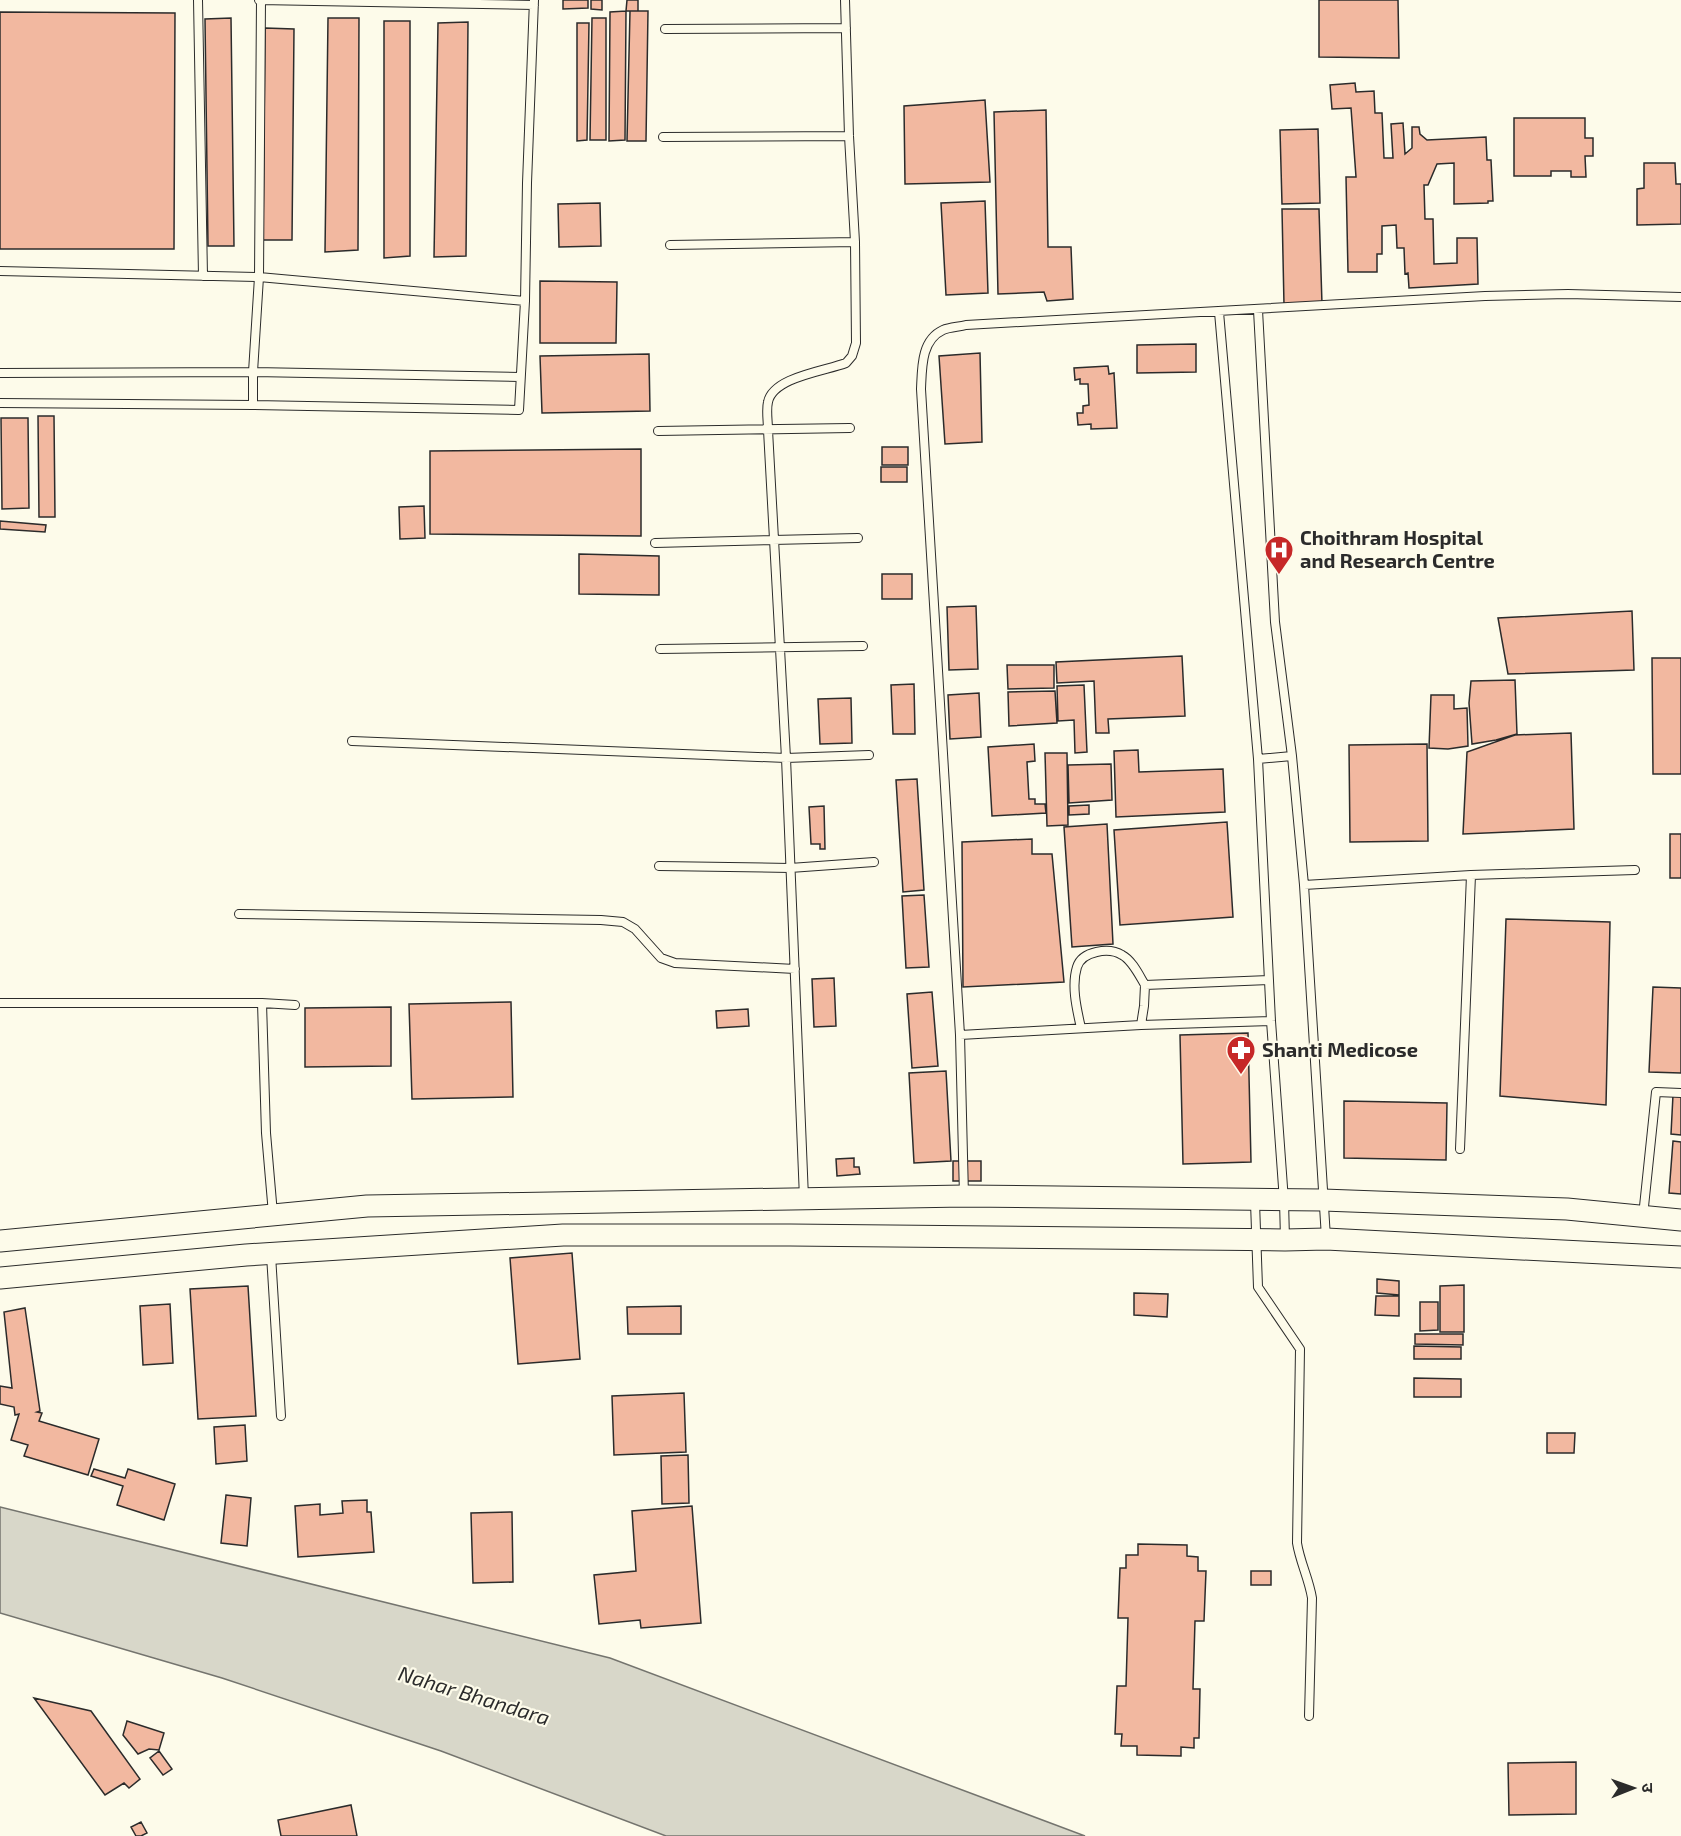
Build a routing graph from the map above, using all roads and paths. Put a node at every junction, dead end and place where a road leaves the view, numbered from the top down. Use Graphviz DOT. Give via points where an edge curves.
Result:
graph roads {
  1 [pos="198,0"];
  2 [pos="260,0"];
  3 [pos="845,0"];
  4 [pos="534,2"];
  5 [pos="846,28"];
  6 [pos="665,29"];
  7 [pos="849,136"];
  8 [pos="663,137"];
  9 [pos="855,242"];
  10 [pos="670,245"];
  11 [pos="0,271"];
  12 [pos="202,276"];
  13 [pos="259,277"];
  14 [pos="1681,297"];
  15 [pos="525,301"];
  16 [pos="1258,310"];
  17 [pos="1218,312"];
  18 [pos="254,372"];
  19 [pos="0,373"];
  20 [pos="520,378"];
  21 [pos="0,403"];
  22 [pos="254,405"];
  23 [pos="850,428"];
  24 [pos="768,430"];
  25 [pos="658,431"];
  26 [pos="858,538"];
  27 [pos="774,539"];
  28 [pos="655,543"];
  29 [pos="863,646"];
  30 [pos="781,647"];
  31 [pos="660,649"];
  32 [pos="352,741"];
  33 [pos="869,755"];
  34 [pos="1292,756"];
  35 [pos="786,758"];
  36 [pos="1258,759"];
  37 [pos="874,862"];
  38 [pos="659,866"];
  39 [pos="790,868"];
  40 [pos="1635,870"];
  41 [pos="1471,875"];
  42 [pos="1304,885"];
  43 [pos="239,914"];
  44 [pos="795,969"];
  45 [pos="1269,980"];
  46 [pos="1145,985"];
  47 [pos="262,1002"];
  48 [pos="0,1003"];
  49 [pos="295,1005"];
  50 [pos="1271,1021"];
  51 [pos="1141,1025"];
  52 [pos="1081,1028"];
  53 [pos="960,1035"];
  54 [pos="1681,1093"];
  55 [pos="1460,1149"];
  56 [pos="964,1197"];
  57 [pos="804,1200"];
  58 [pos="1255,1200"];
  59 [pos="1323,1200"];
  60 [pos="1284,1201"];
  61 [pos="273,1215"];
  62 [pos="1642,1218"];
  63 [pos="1681,1220"];
  64 [pos="1326,1239"];
  65 [pos="1257,1240"];
  66 [pos="1285,1240"];
  67 [pos="0,1241"];
  68 [pos="271,1253"];
  69 [pos="1681,1257"];
  70 [pos="0,1278"];
  71 [pos="281,1416"];
  72 [pos="1309,1716"];
  1 -- 12 [label="lane"];
  2 -- 4 [label="lane"];
  2 -- 13 [label="lane"];
  3 -- 5 [label="lane"];
  4 -- 15 [label="lane"];
  5 -- 6 [label="lane"];
  5 -- 7 [label="lane"];
  7 -- 8 [label="lane"];
  7 -- 9 [label="lane"];
  9 -- 10 [label="lane"];
  9 -- 24 [label="lane" via="856,343 852,356 846,363 777,387 768,400"];
  11 -- 12 [label="lane"];
  12 -- 13 [label="lane"];
  13 -- 15 [label="lane"];
  13 -- 18 [label="lane"];
  14 -- 16 [label="lane" via="1485,296"];
  15 -- 20 [label="lane"];
  16 -- 17 [label="lane"];
  16 -- 34 [label="lane" via="1275,622"];
  17 -- 36 [label="lane"];
  17 -- 53 [label="lane" via="966,325 943,330 930,340 922,362"];
  18 -- 19 [label="lane"];
  18 -- 20 [label="lane"];
  18 -- 22 [label="lane"];
  20 -- 22 [label="lane" via="519,410"];
  21 -- 22 [label="lane"];
  23 -- 24 [label="lane"];
  24 -- 25 [label="lane"];
  24 -- 27 [label="lane"];
  26 -- 27 [label="lane"];
  27 -- 28 [label="lane"];
  27 -- 30 [label="lane"];
  29 -- 30 [label="lane"];
  30 -- 31 [label="lane"];
  30 -- 35 [label="lane"];
  32 -- 35 [label="lane"];
  33 -- 35 [label="lane"];
  34 -- 36 [label="lane"];
  34 -- 42 [label="lane"];
  35 -- 39 [label="lane"];
  36 -- 45 [label="lane"];
  37 -- 39 [label="lane"];
  38 -- 39 [label="lane"];
  39 -- 44 [label="lane"];
  40 -- 41 [label="lane"];
  41 -- 42 [label="lane"];
  41 -- 55 [label="lane"];
  42 -- 59 [label="lane"];
  43 -- 44 [label="lane" via="623,922 635,929 661,958 675,963"];
  44 -- 57 [label="lane"];
  45 -- 46 [label="lane"];
  45 -- 50 [label="lane"];
  46 -- 51 [label="lane"];
  46 -- 52 [label="lane" via="1122,954 1108,951 1085,956 1077,966 1075,978"];
  47 -- 48 [label="lane"];
  47 -- 49 [label="lane"];
  47 -- 61 [label="lane"];
  50 -- 51 [label="lane"];
  50 -- 60 [label="lane"];
  51 -- 52 [label="lane"];
  52 -- 53 [label="lane"];
  53 -- 56 [label="lane"];
  54 -- 62 [label="lane" via="1656,1092"];
  56 -- 57 [label="main road"];
  56 -- 58 [label="main road"];
  57 -- 61 [label="main road" via="366,1206"];
  58 -- 60 [label="main road"];
  58 -- 65 [label="lane"];
  59 -- 60 [label="main road"];
  59 -- 62 [label="main road" via="1567,1209"];
  59 -- 64 [label="lane"];
  60 -- 66 [label="lane"];
  61 -- 67 [label="main road"];
  62 -- 63 [label="main road"];
  64 -- 66 [label="main road"];
  64 -- 69 [label="main road"];
  65 -- 66 [label="main road"];
  65 -- 68 [label="main road" via="563,1234"];
  65 -- 72 [label="lane" via="1258,1287 1300,1349 1297,1543 1312,1598"];
  68 -- 70 [label="main road"];
  68 -- 71 [label="lane"];
}
